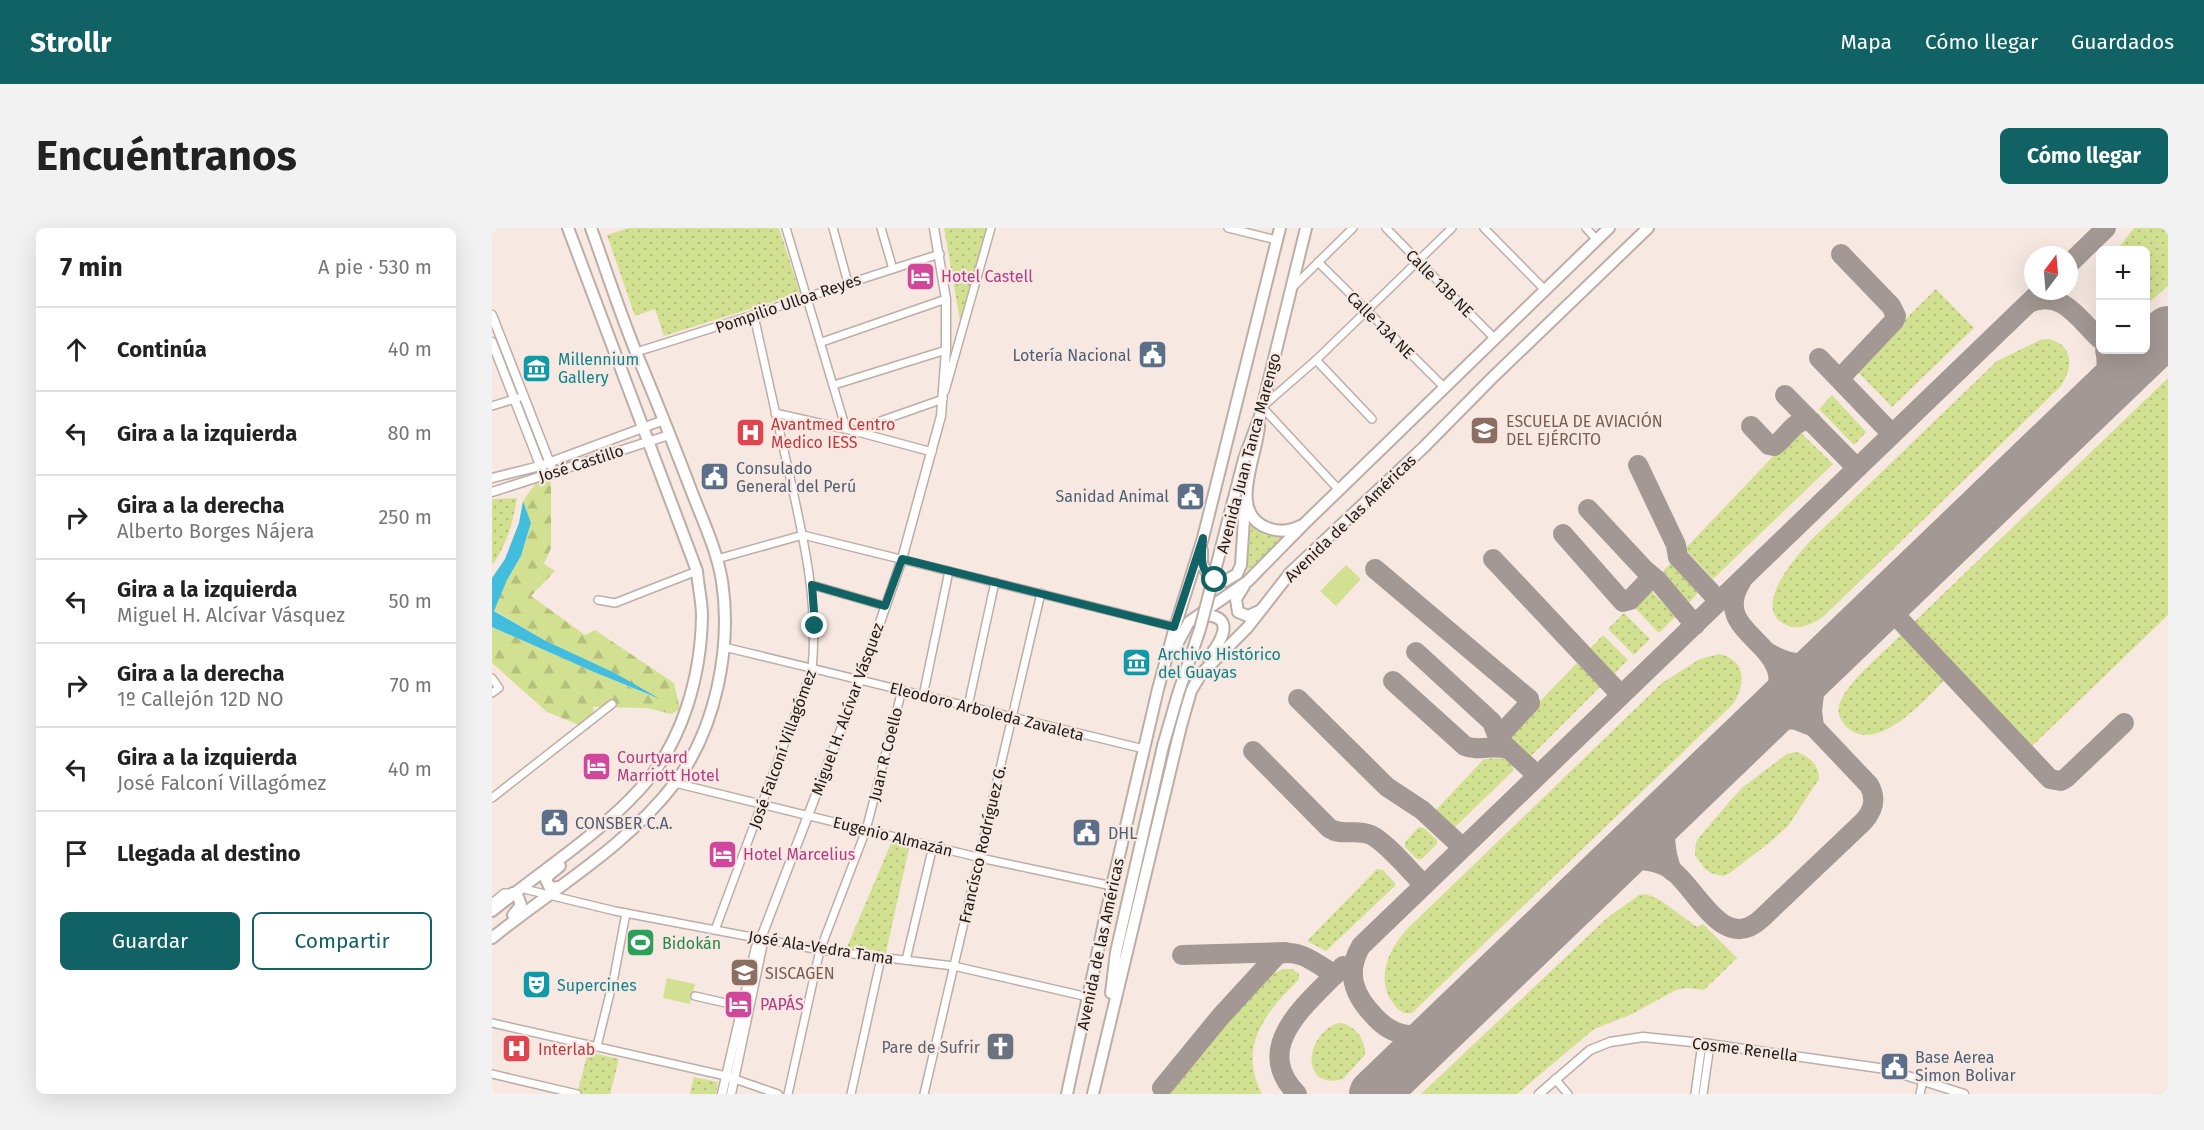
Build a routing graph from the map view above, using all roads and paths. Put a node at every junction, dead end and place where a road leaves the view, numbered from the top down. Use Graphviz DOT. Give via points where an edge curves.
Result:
graph roads {
  1 [pos="568,228"];
  2 [pos="591,228"];
  3 [pos="786,228"];
  4 [pos="832,228"];
  5 [pos="881,228"];
  6 [pos="934,228"];
  7 [pos="991,228"];
  8 [pos="1228,228"];
  9 [pos="1280,228"];
  10 [pos="1306,228"];
  11 [pos="1353,228"];
  12 [pos="1386,228"];
  13 [pos="1452,228"];
  14 [pos="1484,228"];
  15 [pos="1586,228"];
  16 [pos="1609,228"];
  17 [pos="1648,228"];
  18 [pos="1277,240"];
  19 [pos="1597,240"];
  20 [pos="940,254"];
  21 [pos="1318,262"];
  22 [pos="1419,262"];
  23 [pos="893,268"];
  24 [pos="848,283"];
  25 [pos="1291,289"];
  26 [pos="1545,290"];
  27 [pos="808,296"];
  28 [pos="946,299"];
  29 [pos="1367,312"];
  30 [pos="492,315"];
  31 [pos="754,316"];
  32 [pos="1495,339"];
  33 [pos="492,342"];
  34 [pos="822,342"];
  35 [pos="946,350"];
  36 [pos="636,352"];
  37 [pos="1316,360"];
  38 [pos="834,385"];
  39 [pos="1445,388"];
  40 [pos="524,397"];
  41 [pos="943,398"];
  42 [pos="514,400"];
  43 [pos="492,406"];
  44 [pos="1261,412"];
  45 [pos="775,413"];
  46 [pos="1372,419"];
  47 [pos="664,420"];
  48 [pos="643,427"];
  49 [pos="850,430"];
  50 [pos="669,435"];
  51 [pos="647,442"];
  52 [pos="932,452"];
  53 [pos="550,461"];
  54 [pos="540,466"];
  55 [pos="554,472"];
  56 [pos="544,475"];
  57 [pos="492,478"];
  58 [pos="1339,490"];
  59 [pos="492,492"];
  60 [pos="1246,492"];
  61 [pos="1305,523"];
  62 [pos="803,534"];
  63 [pos="1203,538"];
  64 [pos="717,559"];
  65 [pos="902,559"];
  66 [pos="697,571"];
  67 [pos="950,571"];
  68 [pos="1248,581"];
  69 [pos="995,582"];
  70 [pos="812,585"];
  71 [pos="1041,593"];
  72 [pos="598,600"];
  73 [pos="885,606"];
  74 [pos="1260,610"];
  75 [pos="1178,629"];
  76 [pos="724,647"];
  77 [pos="812,669"];
  78 [pos="492,678"];
  79 [pos="860,680"];
  80 [pos="902,690"];
  81 [pos="1191,690"];
  82 [pos="492,693"];
  83 [pos="923,696"];
  84 [pos="612,704"];
  85 [pos="968,706"];
  86 [pos="1012,717"];
  87 [pos="1163,746"];
  88 [pos="1144,749"];
  89 [pos="675,783"];
  90 [pos="492,798"];
  91 [pos="1163,803"];
  92 [pos="762,805"];
  93 [pos="807,816"];
  94 [pos="600,826"];
  95 [pos="866,830"];
  96 [pos="1143,836"];
  97 [pos="933,846"];
  98 [pos="979,857"];
  99 [pos="1112,886"];
  100 [pos="559,887"];
  101 [pos="516,891"];
  102 [pos="548,896"];
  103 [pos="492,903"];
  104 [pos="492,910"];
  105 [pos="626,914"];
  106 [pos="715,930"];
  107 [pos="492,933"];
  108 [pos="492,938"];
  109 [pos="761,938"];
  110 [pos="820,950"];
  111 [pos="881,958"];
  112 [pos="906,960"];
  113 [pos="954,966"];
  114 [pos="695,996"];
  115 [pos="1088,998"];
  116 [pos="743,1007"];
  117 [pos="492,1023"];
  118 [pos="1106,1041"];
  119 [pos="1706,1044"];
  120 [pos="597,1046"];
  121 [pos="492,1074"];
  122 [pos="730,1078"];
  123 [pos="1555,1079"];
  124 [pos="1923,1080"];
  125 [pos="578,1094"];
  126 [pos="722,1094"];
  127 [pos="731,1094"];
  128 [pos="777,1094"];
  129 [pos="788,1094"];
  130 [pos="852,1094"];
  131 [pos="924,1094"];
  132 [pos="1067,1094"];
  133 [pos="1093,1094"];
  134 [pos="1539,1094"];
  135 [pos="1568,1094"];
  136 [pos="1695,1094"];
  137 [pos="1703,1094"];
  138 [pos="1920,1094"];
  139 [pos="1964,1094"];
  1 -- 48 [label="main road"];
  2 -- 36 [label="main road"];
  3 -- 27 [label="street"];
  4 -- 24 [label="street"];
  5 -- 23 [label="street"];
  6 -- 20 [label="street, Miguel H. Alcívar Vásquez"];
  7 -- 41 [label="street"];
  8 -- 18 [label="street"];
  9 -- 18 [label="main road, Avenida Juan Tanca Marengo"];
  10 -- 25 [label="main road, Avenida Juan Tanca Marengo"];
  11 -- 21 [label="street"];
  12 -- 22 [label="street, Calle 13B NE"];
  13 -- 22 [label="street"];
  14 -- 26 [label="street"];
  15 -- 19 [label="street"];
  16 -- 19 [label="main road, Avenida de las Américas"];
  17 -- 74 [label="main road, Avenida de las Américas" via="1290,573"];
  18 -- 63 [label="main road, Avenida Juan Tanca Marengo"];
  19 -- 26 [label="main road, Avenida de las Américas"];
  20 -- 23 [label="street, Pompilio Ulloa Reyes"];
  20 -- 28 [label="street, Miguel H. Alcívar Vásquez"];
  21 -- 25 [label="street"];
  21 -- 29 [label="street, Calle 13A NE"];
  22 -- 29 [label="street"];
  22 -- 32 [label="street, Calle 13B NE"];
  23 -- 24 [label="street, Pompilio Ulloa Reyes"];
  24 -- 27 [label="street, Pompilio Ulloa Reyes"];
  25 -- 44 [label="main road, Avenida Juan Tanca Marengo"];
  26 -- 32 [label="main road, Avenida de las Américas"];
  27 -- 31 [label="street, Pompilio Ulloa Reyes"];
  27 -- 34 [label="street"];
  28 -- 34 [label="street"];
  28 -- 35 [label="street, Miguel H. Alcívar Vásquez"];
  29 -- 37 [label="street"];
  29 -- 39 [label="street, Calle 13A NE"];
  30 -- 40 [label="street"];
  31 -- 36 [label="street, Pompilio Ulloa Reyes"];
  31 -- 45 [label="street, José Falconí Villagómez"];
  32 -- 39 [label="main road, Avenida de las Américas"];
  33 -- 42 [label="street"];
  34 -- 38 [label="street"];
  35 -- 38 [label="street"];
  35 -- 41 [label="street, Miguel H. Alcívar Vásquez"];
  36 -- 47 [label="main road"];
  37 -- 44 [label="street"];
  37 -- 46 [label="street"];
  38 -- 49 [label="street"];
  39 -- 58 [label="main road, Avenida de las Américas"];
  40 -- 42 [label="street"];
  40 -- 53 [label="street"];
  41 -- 49 [label="street"];
  41 -- 52 [label="street, Miguel H. Alcívar Vásquez"];
  42 -- 43 [label="street"];
  42 -- 54 [label="street"];
  44 -- 58 [label="street"];
  44 -- 60 [label="main road"];
  44 -- 87 [label="main road, Avenida Juan Tanca Marengo, bridge" via="1244,459 1200,629"];
  45 -- 49 [label="street"];
  45 -- 62 [label="street, José Falconí Villagómez"];
  47 -- 48 [label="street, José Castillo"];
  47 -- 50 [label="main road"];
  48 -- 51 [label="main road"];
  48 -- 53 [label="street, José Castillo"];
  49 -- 52 [label="street"];
  50 -- 51 [label="street, José Castillo"];
  50 -- 64 [label="main road"];
  51 -- 55 [label="street, José Castillo"];
  51 -- 66 [label="main road"];
  52 -- 65 [label="street, Miguel H. Alcívar Vásquez"];
  53 -- 54 [label="street, José Castillo"];
  53 -- 55 [label="street"];
  54 -- 56 [label="street"];
  54 -- 57 [label="street, José Castillo"];
  55 -- 56 [label="street, José Castillo"];
  56 -- 59 [label="street, José Castillo"];
  58 -- 61 [label="main road, Avenida de las Américas"];
  60 -- 61 [label="main road" via="1248,511 1262,526 1288,531"];
  60 -- 63 [label="main road" via="1241,565 1233,578 1220,582 1208,575 1201,558"];
  61 -- 68 [label="main road, Avenida de las Américas"];
  62 -- 64 [label="street"];
  62 -- 65 [label="street"];
  62 -- 70 [label="street, José Falconí Villagómez"];
  63 -- 75 [label="main road, Avenida Juan Tanca Marengo"];
  64 -- 76 [label="main road" via="725,612"];
  65 -- 67 [label="street"];
  65 -- 73 [label="street, Miguel H. Alcívar Vásquez"];
  66 -- 72 [label="street" via="615,603"];
  66 -- 94 [label="main road" via="702,615 696,673 685,713 655,771"];
  67 -- 69 [label="street"];
  67 -- 83 [label="street"];
  68 -- 74 [label="main road" via="1236,599 1236,608 1244,616"];
  68 -- 75 [label="main road, Avenida de las Américas"];
  69 -- 71 [label="street"];
  69 -- 85 [label="street"];
  70 -- 73 [label="street"];
  70 -- 77 [label="street, José Falconí Villagómez"];
  71 -- 75 [label="street"];
  71 -- 86 [label="street, Francísco Rodríguez G."];
  73 -- 79 [label="street, Miguel H. Alcívar Vásquez"];
  74 -- 81 [label="main road, Avenida de las Américas" via="1207,666"];
  75 -- 81 [label="main road" via="1209,615 1220,618 1224,627"];
  75 -- 88 [label="main road, Avenida de las Américas"];
  76 -- 77 [label="street, Eleodoro Arboleda Zavaleta"];
  76 -- 89 [label="main road" via="719,686 706,726"];
  77 -- 79 [label="street, Eleodoro Arboleda Zavaleta"];
  77 -- 92 [label="street, José Falconí Villagómez"];
  78 -- 82 [label="street" via="499,688"];
  79 -- 80 [label="street, Eleodoro Arboleda Zavaleta"];
  79 -- 93 [label="street, Miguel H. Alcívar Vásquez"];
  80 -- 83 [label="street, Eleodoro Arboleda Zavaleta"];
  80 -- 95 [label="street, Juan R Coello"];
  81 -- 91 [label="main road, Avenida de las Américas"];
  83 -- 85 [label="street, Eleodoro Arboleda Zavaleta"];
  84 -- 90 [label="street"];
  85 -- 86 [label="street, Eleodoro Arboleda Zavaleta"];
  86 -- 88 [label="street, Eleodoro Arboleda Zavaleta"];
  86 -- 98 [label="street, Francísco Rodríguez G."];
  87 -- 96 [label="main road, Avenida de las Américas"];
  88 -- 99 [label="main road, Avenida de las Américas"];
  89 -- 92 [label="street, Eugenio Almazán"];
  89 -- 100 [label="main road" via="636,827"];
  91 -- 96 [label="main road"];
  91 -- 118 [label="main road, Avenida de las Américas"];
  92 -- 93 [label="street, Eugenio Almazán"];
  92 -- 106 [label="street, José Falconí Villagómez"];
  93 -- 95 [label="street, Eugenio Almazán"];
  93 -- 109 [label="street, Miguel H. Alcívar Vásquez"];
  94 -- 100 [label="main road" via="589,844 548,876 549,887"];
  94 -- 101 [label="main road"];
  95 -- 97 [label="street, Eugenio Almazán"];
  95 -- 110 [label="street, Juan R Coello"];
  96 -- 118 [label="main road, Avenida de las Américas" via="1116,952"];
  97 -- 98 [label="street, Eugenio Almazán"];
  97 -- 112 [label="street"];
  98 -- 99 [label="street, Eugenio Almazán"];
  98 -- 113 [label="street, Francísco Rodríguez G."];
  99 -- 115 [label="main road, Avenida de las Américas"];
  100 -- 102 [label="main road"];
  101 -- 102 [label="street, José Ala-Vedra Tama"];
  101 -- 103 [label="street" via="504,893"];
  101 -- 104 [label="main road"];
  101 -- 107 [label="main road" via="521,907"];
  102 -- 105 [label="street, José Ala-Vedra Tama"];
  102 -- 108 [label="main road"];
  105 -- 106 [label="street, José Ala-Vedra Tama"];
  105 -- 120 [label="street"];
  106 -- 109 [label="street, José Ala-Vedra Tama"];
  109 -- 110 [label="street, José Ala-Vedra Tama"];
  109 -- 116 [label="street, Miguel H. Alcívar Vásquez"];
  109 -- 122 [label="street, Miguel H. Alcívar Vásquez"];
  110 -- 111 [label="street, José Ala-Vedra Tama"];
  110 -- 129 [label="street, Juan R Coello"];
  111 -- 112 [label="street, José Ala-Vedra Tama"];
  111 -- 130 [label="street"];
  112 -- 113 [label="street, José Ala-Vedra Tama"];
  113 -- 115 [label="street, José Ala-Vedra Tama"];
  113 -- 131 [label="street, Francísco Rodríguez G."];
  114 -- 116 [label="street"];
  115 -- 132 [label="main road, Avenida de las Américas"];
  116 -- 122 [label="street, Miguel H. Alcívar Vásquez"];
  117 -- 120 [label="street"];
  118 -- 133 [label="main road, Avenida de las Américas"];
  119 -- 123 [label="street, Cosme Renella" via="1643,1037 1610,1042 1590,1050"];
  119 -- 124 [label="street, Cosme Renella" via="1886,1069"];
  119 -- 136 [label="street"];
  119 -- 137 [label="street"];
  120 -- 122 [label="street"];
  121 -- 125 [label="street"];
  122 -- 126 [label="street, Miguel H. Alcívar Vásquez"];
  122 -- 127 [label="street, Miguel H. Alcívar Vásquez"];
  122 -- 128 [label="street"];
  123 -- 134 [label="street, Cosme Renella"];
  123 -- 135 [label="street"];
  124 -- 138 [label="street"];
  124 -- 139 [label="street, Cosme Renella"];
}
